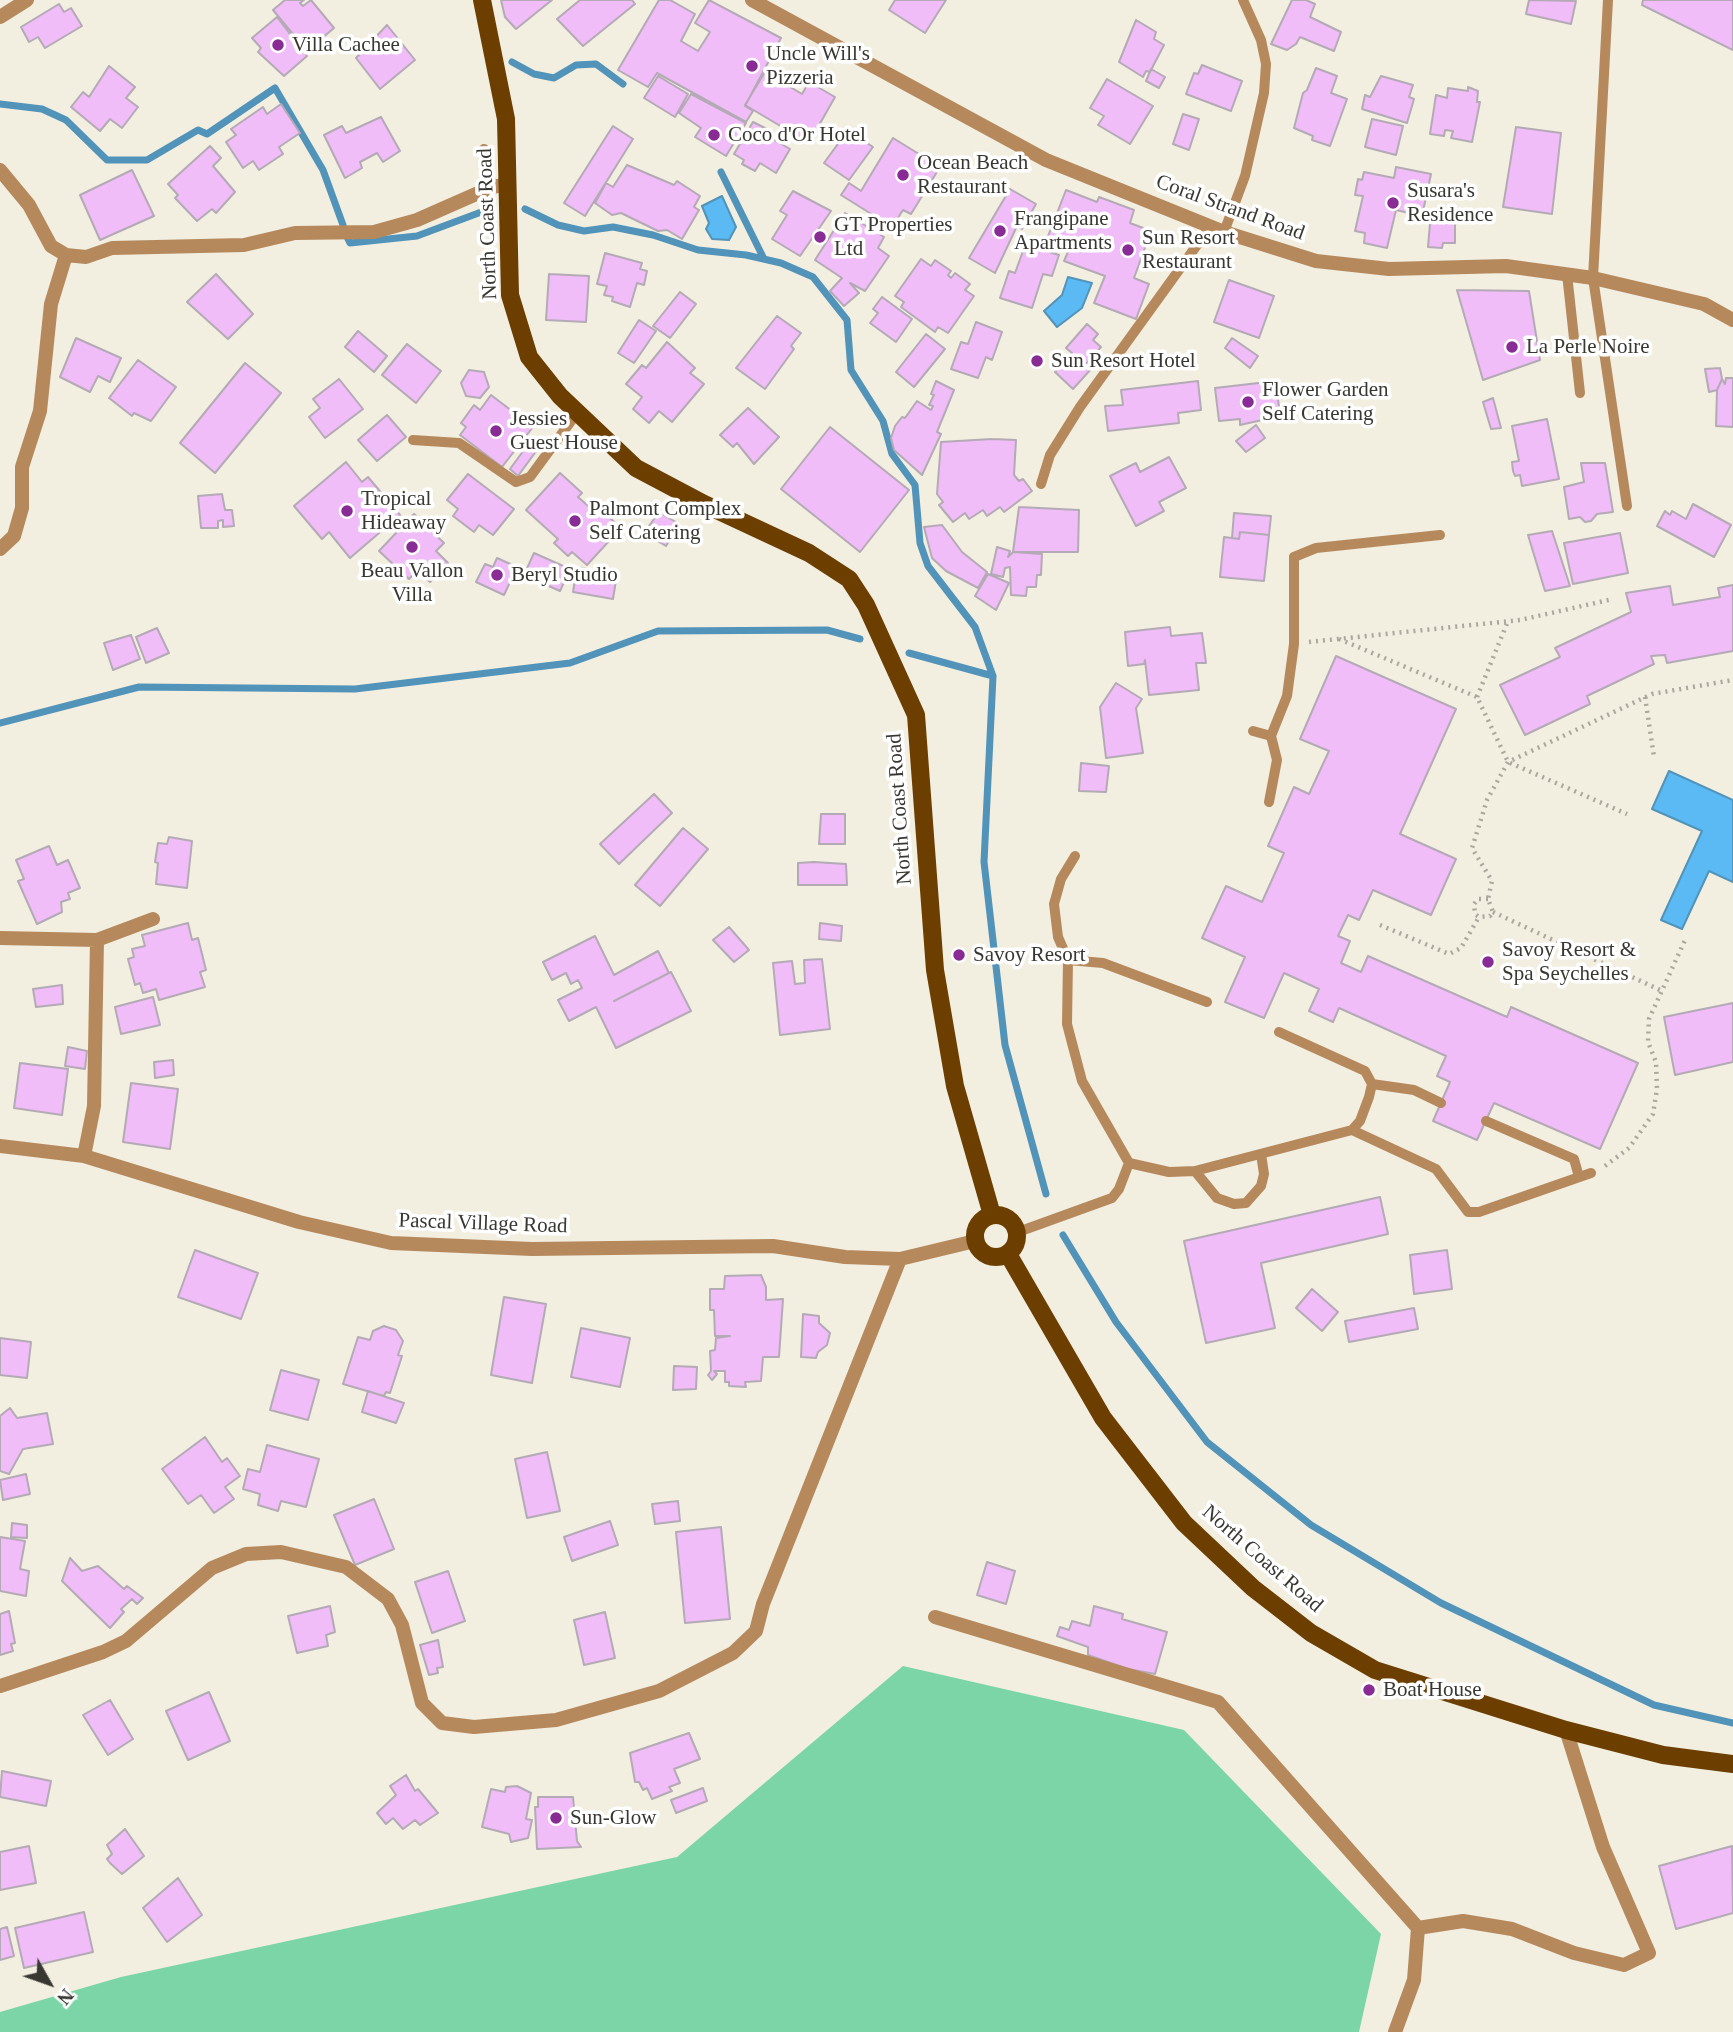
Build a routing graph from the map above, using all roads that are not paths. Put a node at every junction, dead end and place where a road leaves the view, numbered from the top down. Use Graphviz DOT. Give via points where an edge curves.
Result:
graph roads {
  1 [pos="27,0"];
  2 [pos="482,0"];
  3 [pos="752,0"];
  4 [pos="1243,0"];
  5 [pos="1608,0"];
  6 [pos="0,17"];
  7 [pos="484,149"];
  8 [pos="0,170"];
  9 [pos="500,186"];
  10 [pos="1217,229"];
  11 [pos="66,255"];
  12 [pos="1567,274"];
  13 [pos="1593,278"];
  14 [pos="1733,320"];
  15 [pos="1580,393"];
  16 [pos="577,413"];
  17 [pos="413,440"];
  18 [pos="1041,484"];
  19 [pos="1627,506"];
  20 [pos="1440,535"];
  21 [pos="0,550"];
  22 [pos="1253,731"];
  23 [pos="1271,736"];
  24 [pos="1269,802"];
  25 [pos="1075,856"];
  26 [pos="153,919"];
  27 [pos="0,939"];
  28 [pos="97,940"];
  29 [pos="1068,960"];
  30 [pos="1207,1002"];
  31 [pos="1279,1032"];
  32 [pos="1372,1084"];
  33 [pos="1441,1103"];
  34 [pos="1486,1121"];
  35 [pos="1352,1130"];
  36 [pos="0,1146"];
  37 [pos="1261,1154"];
  38 [pos="84,1157"];
  39 [pos="1129,1163"];
  40 [pos="1195,1171"];
  41 [pos="1591,1173"];
  42 [pos="1579,1177"];
  43 [pos="992,1215"];
  44 [pos="1018,1232"];
  45 [pos="975,1241"];
  46 [pos="1007,1254"];
  47 [pos="900,1259"];
  48 [pos="935,1617"];
  49 [pos="0,1686"];
  50 [pos="1566,1730"];
  51 [pos="1733,1764"];
  52 [pos="1418,1928"];
  53 [pos="1395,2032"];
  1 -- 6 [label="street"];
  2 -- 9 [label="main road, North Coast Road" via="506,119"];
  3 -- 10 [label="street, Coral Strand Road" via="1046,160"];
  4 -- 10 [label="lane" via="1261,40 1266,64 1264,93 1245,176"];
  5 -- 13 [label="lane"];
  7 -- 9 [label="lane"];
  8 -- 11 [label="street" via="29,205 51,246"];
  9 -- 11 [label="street" via="374,232 295,233 243,245 160,245 112,248 86,257"];
  9 -- 16 [label="main road, North Coast Road" via="510,295 529,357"];
  10 -- 12 [label="street, Coral Strand Road" via="1316,261 1390,269 1506,267"];
  10 -- 18 [label="lane" via="1080,407 1050,455"];
  11 -- 21 [label="street" via="51,304 40,411 22,467 22,508 15,536"];
  12 -- 13 [label="street, Coral Strand Road"];
  12 -- 15 [label="lane"];
  13 -- 14 [label="street, Coral Strand Road" via="1704,304"];
  13 -- 19 [label="lane"];
  16 -- 17 [label="lane" via="530,477 516,482 459,443"];
  16 -- 43 [label="main road, North Coast Road" via="636,468 809,552 849,579 866,605 916,715 935,970 955,1086"];
  20 -- 23 [label="lane" via="1316,548 1294,557 1294,644 1287,695"];
  22 -- 23 [label="lane"];
  23 -- 24 [label="lane" via="1277,760"];
  25 -- 29 [label="lane" via="1061,879 1054,904 1058,937"];
  26 -- 28 [label="street"];
  27 -- 28 [label="street"];
  28 -- 38 [label="street" via="94,1105"];
  29 -- 30 [label="lane" via="1103,963"];
  29 -- 39 [label="lane" via="1067,1024 1082,1081"];
  31 -- 32 [label="lane" via="1365,1071"];
  32 -- 33 [label="lane" via="1413,1090"];
  32 -- 35 [label="lane" via="1365,1111"];
  34 -- 42 [label="lane" via="1574,1159"];
  35 -- 37 [label="lane"];
  35 -- 42 [label="lane" via="1436,1170 1468,1212"];
  36 -- 38 [label="street, Pascal Village Road"];
  37 -- 40 [label="lane"];
  37 -- 40 [label="lane" via="1261,1186 1246,1203 1217,1198"];
  38 -- 47 [label="street, Pascal Village Road" via="299,1222 391,1243 532,1249 773,1246 845,1257"];
  39 -- 40 [label="lane" via="1161,1171"];
  39 -- 44 [label="lane" via="1112,1198"];
  41 -- 42 [label="lane"];
  43 -- 44 [label="main road" via="1008,1218"];
  43 -- 45 [label="main road" via="978,1224"];
  44 -- 46 [label="main road" via="1014,1249"];
  45 -- 46 [label="main road" via="985,1254"];
  45 -- 47 [label="street, Pascal Village Road"];
  46 -- 50 [label="main road, North Coast Road" via="1104,1418 1184,1523 1253,1588 1311,1633 1375,1670"];
  47 -- 49 [label="street" via="756,1631 733,1653 659,1691 556,1720 474,1727 442,1723 422,1703 402,1625 388,1599 346,1567 281,1552 246,1554 212,1568 126,1641"];
  48 -- 52 [label="street" via="1218,1702"];
  50 -- 51 [label="main road, North Coast Road" via="1663,1755"];
  50 -- 52 [label="street" via="1603,1847 1649,1953 1624,1965 1574,1953 1512,1929 1463,1920"];
  52 -- 53 [label="street" via="1414,1980"];
}
